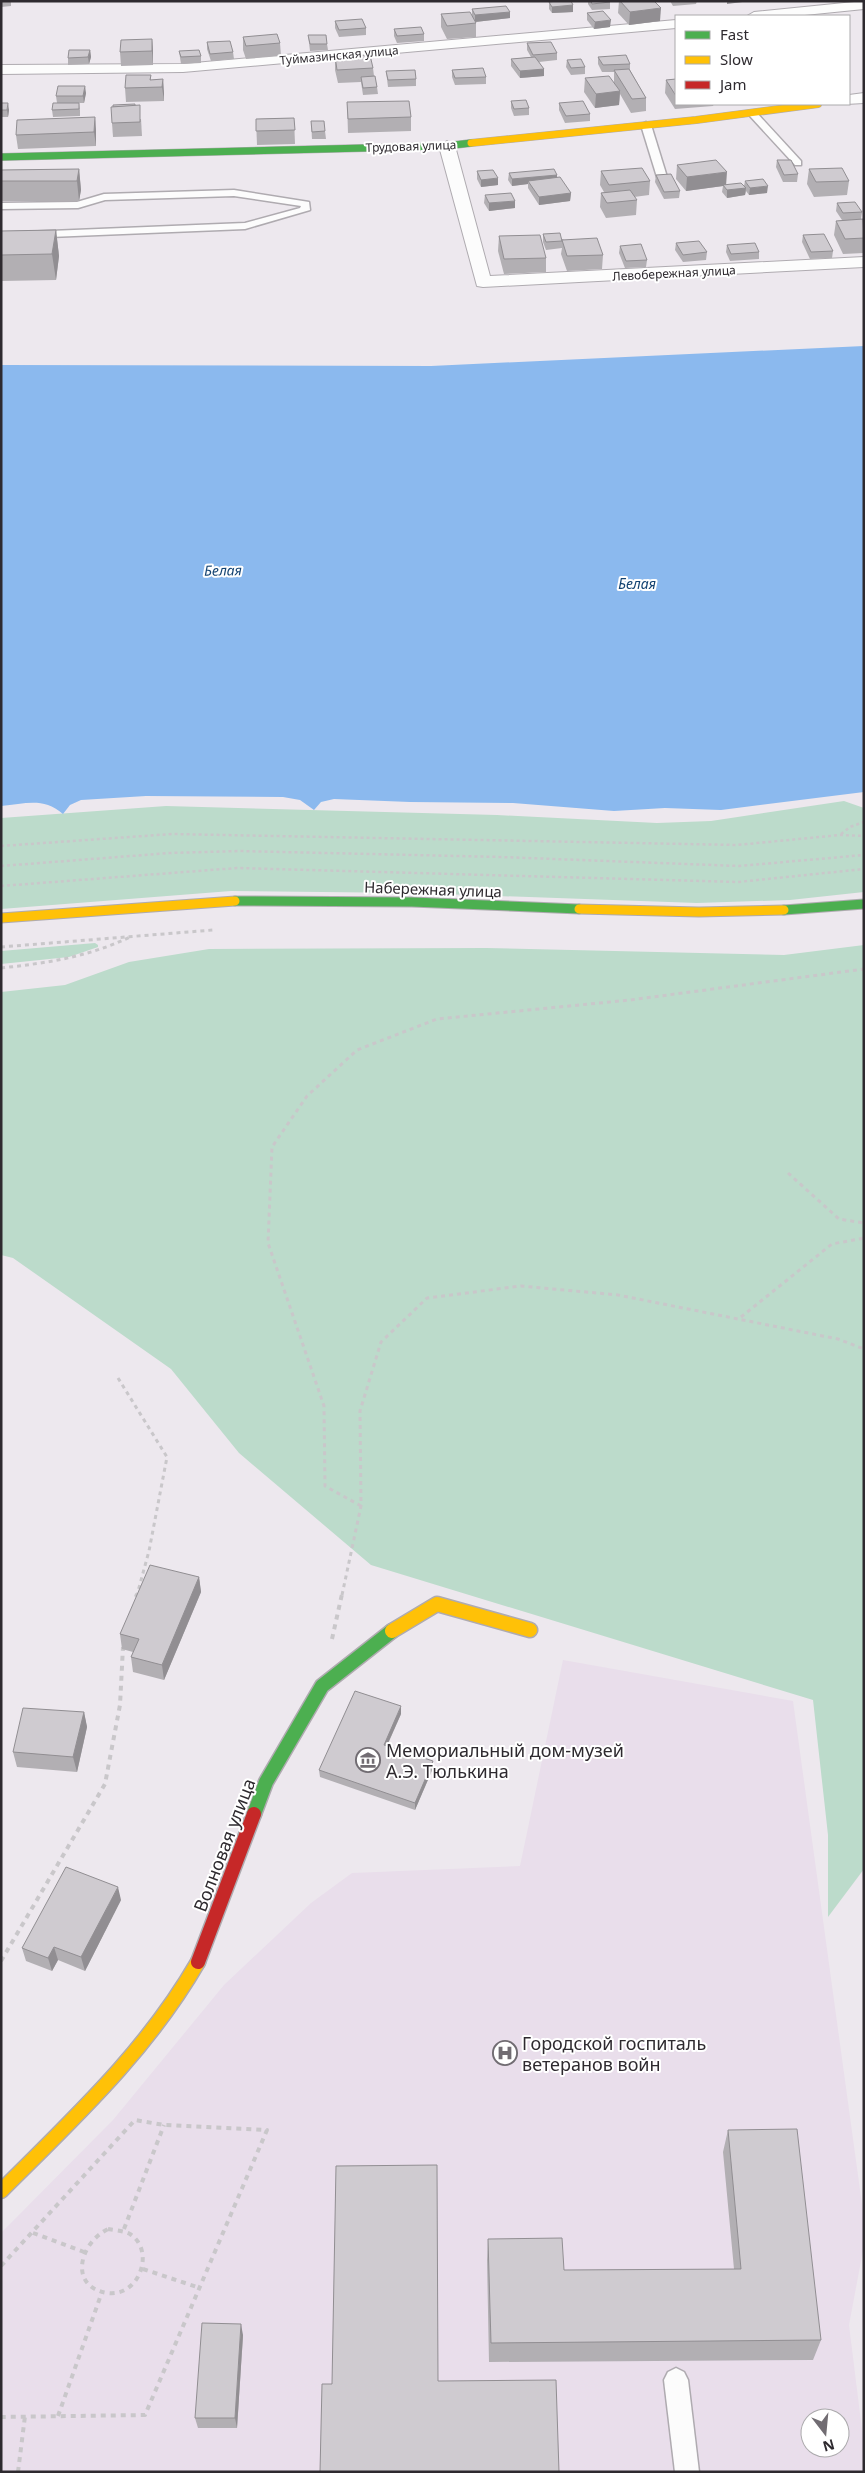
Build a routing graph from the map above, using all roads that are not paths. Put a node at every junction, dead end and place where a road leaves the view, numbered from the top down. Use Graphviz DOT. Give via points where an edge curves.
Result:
graph roads {
  1 [pos="864,5"];
  2 [pos="764,15"];
  3 [pos="675,24"];
  4 [pos="1,70"];
  5 [pos="864,98"];
  6 [pos="850,100"];
  7 [pos="811,105"];
  8 [pos="752,113"];
  9 [pos="646,125"];
  10 [pos="447,146"];
  11 [pos="1,157"];
  12 [pos="798,163"];
  13 [pos="662,178"];
  14 [pos="1,206"];
  15 [pos="1,236"];
  16 [pos="864,262"];
  17 [pos="864,904"];
  18 [pos="1,918"];
  19 [pos="530,1630"];
  20 [pos="1,2191"];
  21 [pos="676,2380"];
  22 [pos="687,2472"];
  1 -- 2 [label="street"];
  3 -- 4 [label="street, Туймазинская улица" via="182,68"];
  5 -- 6 [label="street"];
  7 -- 8 [label="street, Трудовая улица"];
  8 -- 9 [label="street, Трудовая улица"];
  8 -- 12 [label="lane"];
  9 -- 10 [label="street, Трудовая улица"];
  9 -- 13 [label="lane"];
  10 -- 11 [label="street, Трудовая улица"];
  10 -- 16 [label="street, Левобережная улица" via="483,282"];
  14 -- 15 [label="lane" via="78,205 104,197 234,193 306,204 305,210 245,226"];
  17 -- 18 [label="street, Набережная улица" via="794,910 699,912 412,902 231,901"];
  19 -- 20 [label="street, Волновая улица" via="437,1604 402,1623 322,1686 266,1782 198,1963 171,2007 132,2058"];
  21 -- 22 [label="lane"];
}
